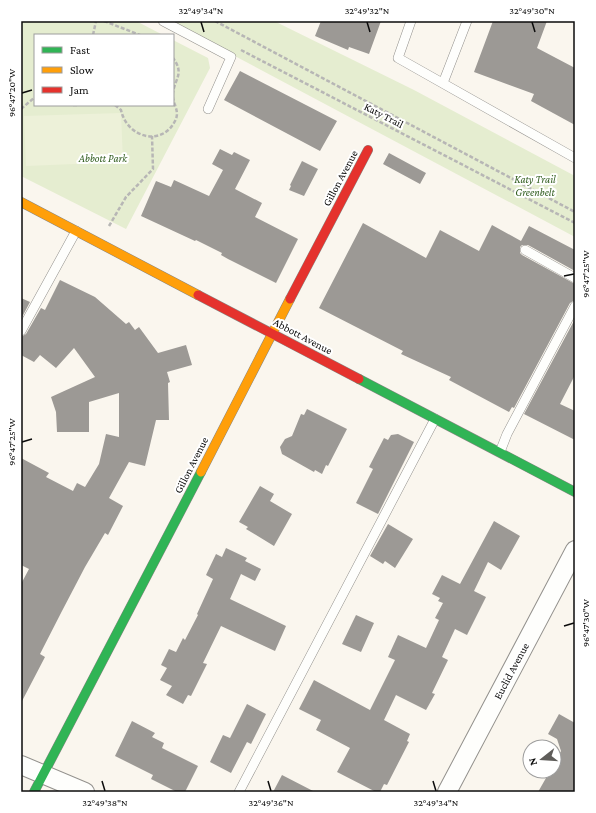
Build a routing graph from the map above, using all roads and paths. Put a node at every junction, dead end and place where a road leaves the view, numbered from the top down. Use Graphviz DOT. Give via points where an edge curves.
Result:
graph roads {
  1 [pos="96,21"];
  2 [pos="104,21"];
  3 [pos="163,21"];
  4 [pos="216,21"];
  5 [pos="411,21"];
  6 [pos="467,21"];
  7 [pos="93,34"];
  8 [pos="137,34"];
  9 [pos="236,47"];
  10 [pos="174,60"];
  11 [pos="443,84"];
  12 [pos="174,88"];
  13 [pos="174,97"];
  14 [pos="34,98"];
  15 [pos="116,106"];
  16 [pos="21,109"];
  17 [pos="208,109"];
  18 [pos="152,136"];
  19 [pos="368,150"];
  20 [pos="575,158"];
  21 [pos="21,202"];
  22 [pos="575,212"];
  23 [pos="575,223"];
  24 [pos="109,226"];
  25 [pos="76,230"];
  26 [pos="525,250"];
  27 [pos="575,278"];
  28 [pos="575,306"];
  29 [pos="21,332"];
  30 [pos="273,334"];
  31 [pos="435,419"];
  32 [pos="500,452"];
  33 [pos="575,492"];
  34 [pos="575,550"];
  35 [pos="21,765"];
  36 [pos="43,775"];
  37 [pos="34,792"];
  38 [pos="85,792"];
  39 [pos="239,792"];
  40 [pos="447,792"];
  1 -- 7 [label="path"];
  2 -- 8 [label="path"];
  3 -- 17 [label="lane" via="231,56"];
  4 -- 22 [label="path"];
  5 -- 11 [label="lane" via="398,58"];
  6 -- 11 [label="lane"];
  9 -- 23 [label="path, Katy Trail"];
  10 -- 12 [label="path" via="179,76"];
  11 -- 20 [label="lane"];
  13 -- 18 [label="path" via="177,115 171,127"];
  14 -- 16 [label="path"];
  15 -- 18 [label="path" via="135,133"];
  18 -- 24 [label="path" via="153,168 126,197"];
  19 -- 30 [label="street, Gillon Avenue"];
  21 -- 25 [label="street, Abbott Avenue"];
  25 -- 29 [label="lane"];
  25 -- 30 [label="street, Abbott Avenue"];
  26 -- 27 [label="lane"];
  28 -- 32 [label="lane"];
  30 -- 31 [label="street, Abbott Avenue"];
  30 -- 36 [label="street, Gillon Avenue"];
  31 -- 32 [label="street, Abbott Avenue"];
  31 -- 39 [label="lane"];
  32 -- 33 [label="street, Abbott Avenue"];
  34 -- 40 [label="street, Euclid Avenue"];
  35 -- 36 [label="street"];
  36 -- 37 [label="street, Gillon Avenue"];
  36 -- 38 [label="street"];
}
